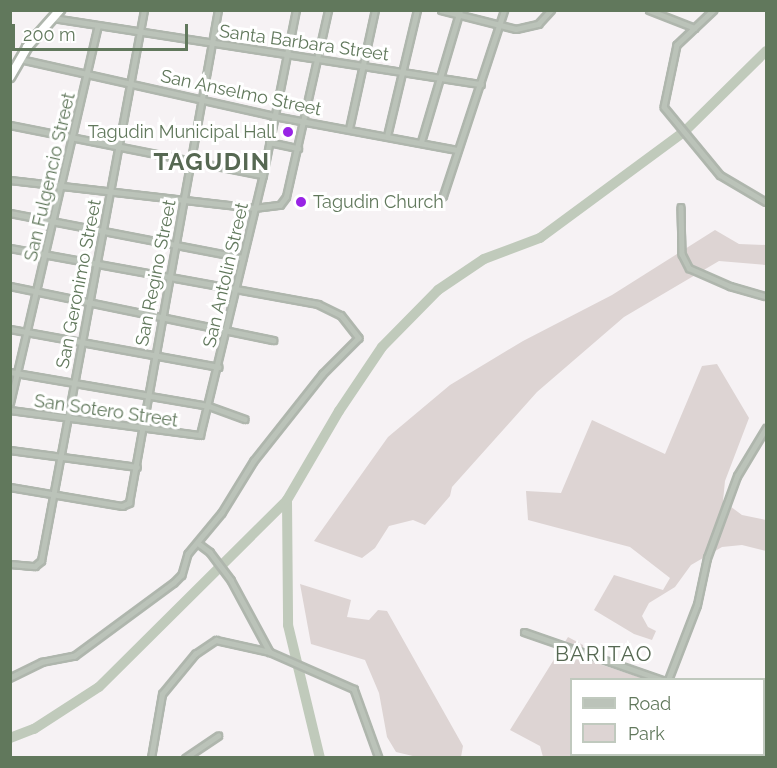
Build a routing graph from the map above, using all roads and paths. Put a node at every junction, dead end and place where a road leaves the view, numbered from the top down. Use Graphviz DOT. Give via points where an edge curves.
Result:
graph roads {
  1 [pos="60,10"];
  2 [pos="144,10"];
  3 [pos="218,10"];
  4 [pos="296,10"];
  5 [pos="328,10"];
  6 [pos="375,10"];
  7 [pos="417,10"];
  8 [pos="441,10"];
  9 [pos="504,10"];
  10 [pos="551,10"];
  11 [pos="650,10"];
  12 [pos="714,10"];
  13 [pos="459,13"];
  14 [pos="52,18"];
  15 [pos="500,25"];
  16 [pos="98,26"];
  17 [pos="695,28"];
  18 [pos="140,32"];
  19 [pos="213,44"];
  20 [pos="287,54"];
  21 [pos="318,58"];
  22 [pos="20,59"];
  23 [pos="363,65"];
  24 [pos="402,71"];
  25 [pos="87,76"];
  26 [pos="441,76"];
  27 [pos="10,77"];
  28 [pos="130,84"];
  29 [pos="481,84"];
  30 [pos="202,98"];
  31 [pos="274,116"];
  32 [pos="305,122"];
  33 [pos="10,125"];
  34 [pos="349,129"];
  35 [pos="387,136"];
  36 [pos="75,138"];
  37 [pos="269,142"];
  38 [pos="421,142"];
  39 [pos="118,146"];
  40 [pos="298,148"];
  41 [pos="457,150"];
  42 [pos="190,160"];
  43 [pos="263,175"];
  44 [pos="10,180"];
  45 [pos="63,186"];
  46 [pos="111,191"];
  47 [pos="184,199"];
  48 [pos="766,202"];
  49 [pos="434,204"];
  50 [pos="681,207"];
  51 [pos="254,208"];
  52 [pos="10,213"];
  53 [pos="54,220"];
  54 [pos="106,231"];
  55 [pos="176,243"];
  56 [pos="10,248"];
  57 [pos="46,254"];
  58 [pos="243,258"];
  59 [pos="99,266"];
  60 [pos="169,276"];
  61 [pos="10,286"];
  62 [pos="237,288"];
  63 [pos="36,291"];
  64 [pos="766,296"];
  65 [pos="90,303"];
  66 [pos="161,317"];
  67 [pos="10,329"];
  68 [pos="227,330"];
  69 [pos="26,332"];
  70 [pos="274,340"];
  71 [pos="82,341"];
  72 [pos="154,355"];
  73 [pos="219,367"];
  74 [pos="10,372"];
  75 [pos="18,373"];
  76 [pos="74,382"];
  77 [pos="148,395"];
  78 [pos="10,403"];
  79 [pos="209,406"];
  80 [pos="10,410"];
  81 [pos="245,419"];
  82 [pos="67,420"];
  83 [pos="766,428"];
  84 [pos="142,429"];
  85 [pos="198,437"];
  86 [pos="10,450"];
  87 [pos="60,456"];
  88 [pos="137,467"];
  89 [pos="10,487"];
  90 [pos="54,494"];
  91 [pos="198,543"];
  92 [pos="10,564"];
  93 [pos="524,632"];
  94 [pos="270,652"];
  95 [pos="10,678"];
  96 [pos="657,678"];
  97 [pos="669,678"];
  98 [pos="218,736"];
  99 [pos="151,758"];
  100 [pos="185,758"];
  101 [pos="379,758"];
  1 -- 14 [label="highway"];
  2 -- 18 [label="street, San Geronimo Street"];
  3 -- 19 [label="street, San Regino Street"];
  4 -- 20 [label="street, San Antolin Street"];
  5 -- 21 [label="street"];
  6 -- 23 [label="street"];
  7 -- 24 [label="street"];
  8 -- 13 [label="street"];
  9 -- 15 [label="street"];
  10 -- 15 [label="street" via="532,26"];
  11 -- 17 [label="street"];
  12 -- 17 [label="street"];
  13 -- 15 [label="street"];
  13 -- 26 [label="street"];
  14 -- 16 [label="street, Santa Barbara Street"];
  14 -- 22 [label="highway"];
  15 -- 29 [label="street"];
  16 -- 18 [label="street, Santa Barbara Street"];
  16 -- 25 [label="street, San Fulgencio Street"];
  17 -- 48 [label="street" via="677,45 664,107 720,175"];
  18 -- 19 [label="street, Santa Barbara Street"];
  18 -- 28 [label="street, San Geronimo Street"];
  19 -- 20 [label="street, Santa Barbara Street"];
  19 -- 30 [label="street, San Regino Street"];
  20 -- 21 [label="street, Santa Barbara Street"];
  20 -- 31 [label="street, San Antolin Street"];
  21 -- 23 [label="street, Santa Barbara Street"];
  21 -- 32 [label="street"];
  22 -- 25 [label="street, San Anselmo Street"];
  22 -- 27 [label="highway"];
  23 -- 24 [label="street, Santa Barbara Street"];
  23 -- 34 [label="street"];
  24 -- 26 [label="street, Santa Barbara Street"];
  24 -- 35 [label="street"];
  25 -- 28 [label="street, San Anselmo Street"];
  25 -- 36 [label="street, San Fulgencio Street"];
  26 -- 29 [label="street, Santa Barbara Street"];
  26 -- 38 [label="street"];
  28 -- 30 [label="street, San Anselmo Street"];
  28 -- 39 [label="street, San Geronimo Street"];
  29 -- 41 [label="street"];
  30 -- 31 [label="street, San Anselmo Street"];
  30 -- 42 [label="street, San Regino Street"];
  31 -- 32 [label="street, San Anselmo Street"];
  31 -- 37 [label="street, San Antolin Street"];
  32 -- 34 [label="street, San Anselmo Street"];
  32 -- 40 [label="street"];
  33 -- 36 [label="street"];
  34 -- 35 [label="street, San Anselmo Street"];
  35 -- 38 [label="street, San Anselmo Street"];
  36 -- 39 [label="street"];
  36 -- 45 [label="street, San Fulgencio Street"];
  37 -- 40 [label="street"];
  37 -- 43 [label="street, San Antolin Street"];
  38 -- 41 [label="street, San Anselmo Street"];
  39 -- 42 [label="street"];
  39 -- 46 [label="street, San Geronimo Street"];
  40 -- 51 [label="street" via="284,202"];
  41 -- 49 [label="street" via="443,196"];
  42 -- 43 [label="street"];
  42 -- 47 [label="street, San Regino Street"];
  43 -- 51 [label="street, San Antolin Street"];
  44 -- 45 [label="street"];
  45 -- 46 [label="street"];
  45 -- 53 [label="street, San Fulgencio Street"];
  46 -- 47 [label="street"];
  46 -- 54 [label="street, San Geronimo Street"];
  47 -- 51 [label="street"];
  47 -- 55 [label="street, San Regino Street"];
  50 -- 64 [label="street" via="682,254 689,268"];
  51 -- 58 [label="street, San Antolin Street"];
  52 -- 53 [label="street"];
  53 -- 54 [label="street"];
  53 -- 57 [label="street, San Fulgencio Street"];
  54 -- 55 [label="street"];
  54 -- 59 [label="street, San Geronimo Street"];
  55 -- 58 [label="street"];
  55 -- 60 [label="street, San Regino Street"];
  56 -- 57 [label="street"];
  57 -- 59 [label="street"];
  57 -- 63 [label="street, San Fulgencio Street"];
  58 -- 62 [label="street, San Antolin Street"];
  59 -- 60 [label="street"];
  59 -- 65 [label="street, San Geronimo Street"];
  60 -- 62 [label="street"];
  60 -- 66 [label="street, San Regino Street"];
  61 -- 63 [label="street"];
  62 -- 68 [label="street, San Antolin Street"];
  62 -- 91 [label="street" via="328,307 357,332 358,341 323,374 254,461"];
  63 -- 65 [label="street"];
  63 -- 69 [label="street, San Fulgencio Street"];
  65 -- 66 [label="street"];
  65 -- 71 [label="street, San Geronimo Street"];
  66 -- 68 [label="street"];
  66 -- 72 [label="street, San Regino Street"];
  67 -- 69 [label="street"];
  68 -- 70 [label="street"];
  68 -- 73 [label="street, San Antolin Street"];
  69 -- 71 [label="street"];
  69 -- 75 [label="street, San Fulgencio Street"];
  71 -- 72 [label="street"];
  71 -- 76 [label="street, San Geronimo Street"];
  72 -- 73 [label="street"];
  72 -- 77 [label="street, San Regino Street"];
  73 -- 79 [label="street, San Antolin Street"];
  74 -- 75 [label="street"];
  75 -- 76 [label="street"];
  75 -- 78 [label="street, San Fulgencio Street"];
  76 -- 77 [label="street"];
  76 -- 82 [label="street, San Geronimo Street"];
  77 -- 79 [label="street"];
  77 -- 84 [label="street, San Regino Street"];
  79 -- 81 [label="street"];
  79 -- 85 [label="street, San Antolin Street"];
  80 -- 82 [label="street, San Sotero Street"];
  82 -- 84 [label="street, San Sotero Street"];
  82 -- 87 [label="street, San Geronimo Street"];
  83 -- 97 [label="street" via="737,476 707,558 697,605"];
  84 -- 85 [label="street, San Sotero Street"];
  84 -- 88 [label="street, San Regino Street"];
  86 -- 87 [label="street"];
  87 -- 88 [label="street"];
  87 -- 90 [label="street, San Geronimo Street"];
  88 -- 90 [label="street, San Regino Street" via="128,505"];
  89 -- 90 [label="street"];
  90 -- 92 [label="street, San Geronimo Street" via="40,563"];
  91 -- 94 [label="street" via="231,580"];
  91 -- 95 [label="street" via="188,554 183,574 130,619 106,631 75,656 43,662"];
  93 -- 96 [label="street"];
  94 -- 99 [label="street" via="216,640 195,654 162,694"];
  94 -- 101 [label="street" via="354,689"];
  98 -- 100 [label="street"];
}
